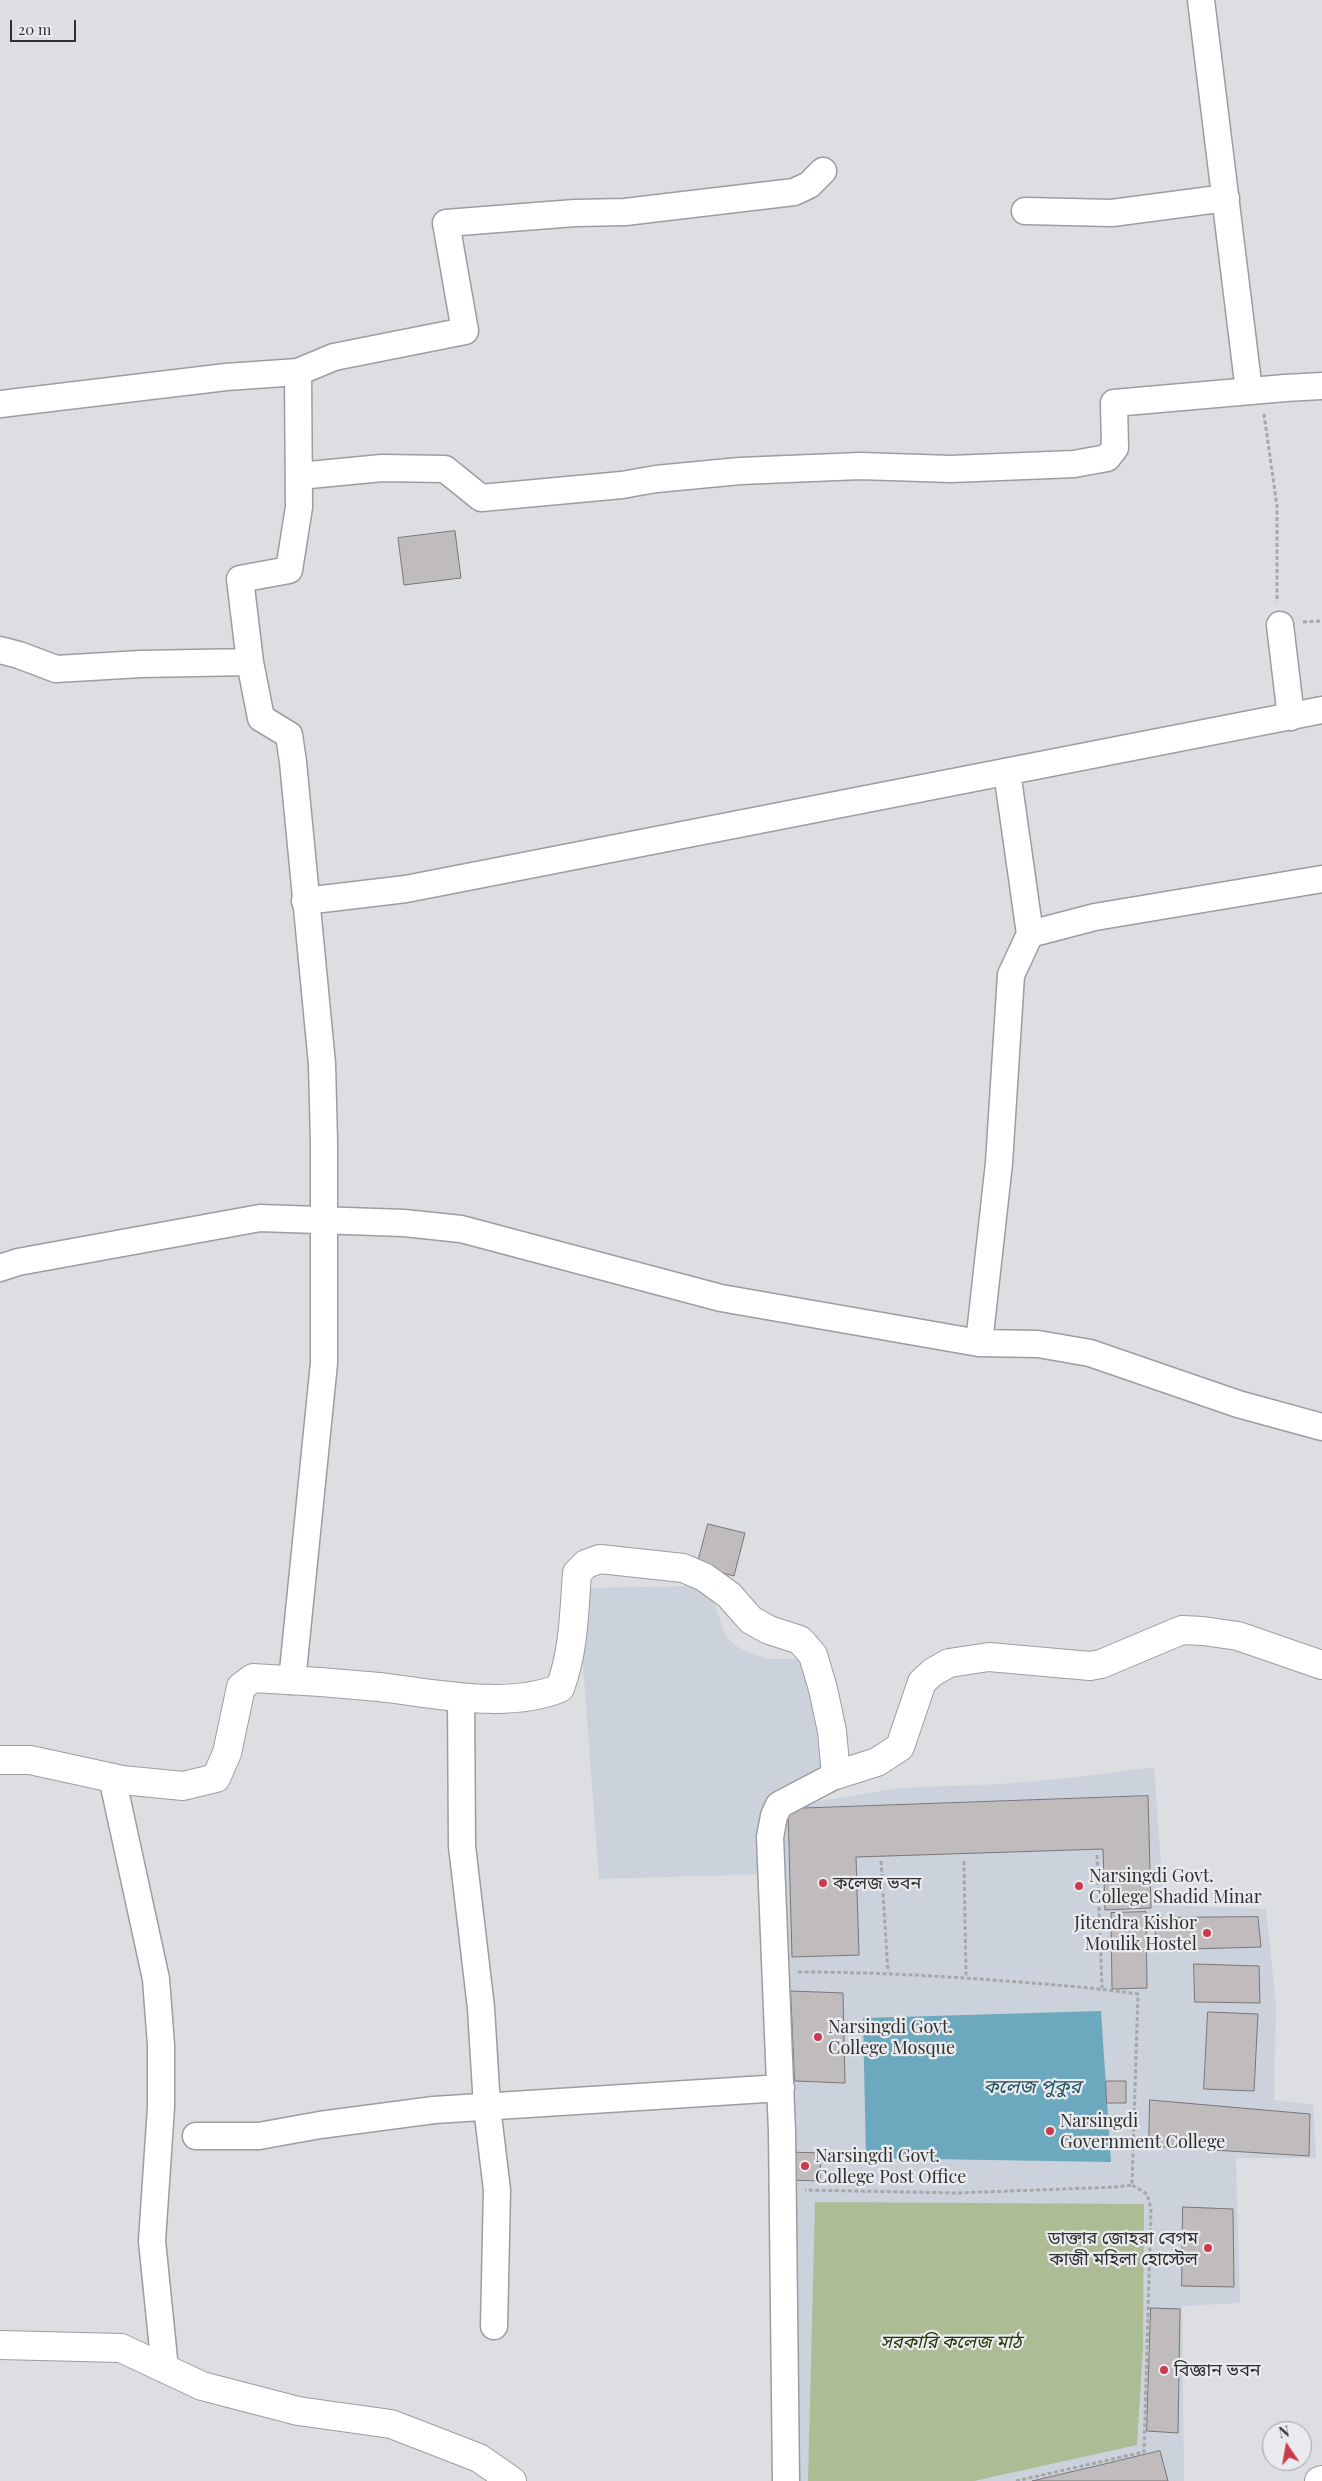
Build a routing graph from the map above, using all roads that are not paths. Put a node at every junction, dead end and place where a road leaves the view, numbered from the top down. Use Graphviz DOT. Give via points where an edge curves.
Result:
graph roads {
  1 [pos="1201,0"];
  2 [pos="823,171"];
  3 [pos="1226,198"];
  4 [pos="1025,211"];
  5 [pos="298,372"];
  6 [pos="1322,386"];
  7 [pos="1254,390"];
  8 [pos="0,404"];
  9 [pos="299,476"];
  10 [pos="1280,625"];
  11 [pos="0,650"];
  12 [pos="250,662"];
  13 [pos="1322,710"];
  14 [pos="1291,717"];
  15 [pos="1007,772"];
  16 [pos="1322,879"];
  17 [pos="305,901"];
  18 [pos="1030,934"];
  19 [pos="324,1219"];
  20 [pos="0,1268"];
  21 [pos="979,1343"];
  22 [pos="1322,1427"];
  23 [pos="1322,1666"];
  24 [pos="292,1680"];
  25 [pos="460,1698"];
  26 [pos="0,1760"];
  27 [pos="836,1775"];
  28 [pos="112,1777"];
  29 [pos="781,2088"];
  30 [pos="487,2107"];
  31 [pos="196,2136"];
  32 [pos="494,2326"];
  33 [pos="0,2345"];
  34 [pos="165,2369"];
  35 [pos="512,2481"];
  36 [pos="786,2481"];
  1 -- 3 [label="street"];
  2 -- 5 [label="street" via="808,185 794,192 625,212 446,223 465,330 334,357"];
  3 -- 4 [label="street" via="1112,213"];
  3 -- 7 [label="street"];
  5 -- 8 [label="street" via="226,377"];
  5 -- 9 [label="street"];
  6 -- 7 [label="street"];
  7 -- 9 [label="street" via="1114,404 1114,448 1107,458 1074,464 740,471 481,498 445,469 382,468"];
  9 -- 12 [label="street" via="299,507 289,570 240,579"];
  10 -- 14 [label="street"];
  11 -- 12 [label="street" via="56,669"];
  12 -- 17 [label="street" via="261,718 289,735"];
  13 -- 14 [label="street"];
  14 -- 15 [label="street"];
  15 -- 17 [label="street" via="406,889"];
  15 -- 18 [label="street"];
  16 -- 18 [label="street" via="1095,917"];
  17 -- 19 [label="street" via="322,1064"];
  18 -- 21 [label="street" via="1011,974 999,1163"];
  19 -- 20 [label="street" via="260,1218"];
  19 -- 21 [label="street" via="460,1229 721,1298"];
  19 -- 24 [label="street" via="324,1363"];
  21 -- 22 [label="street" via="1038,1344 1090,1353 1238,1404"];
  23 -- 27 [label="street" via="1238,1636 1182,1630 1090,1666 989,1657 949,1663 922,1682 900,1747 877,1762"];
  24 -- 25 [label="street"];
  24 -- 28 [label="street" via="253,1678 241,1687 227,1753 216,1778 183,1786"];
  25 -- 27 [label="street" via="540,1696 560,1688 571,1648 577,1573 586,1564 600,1559 683,1568 704,1577 729,1595 751,1620 800,1640 813,1655 832,1730"];
  25 -- 30 [label="street" via="462,1846 481,2008"];
  26 -- 28 [label="street" via="30,1760"];
  27 -- 29 [label="street" via="779,1805 770,1837"];
  28 -- 34 [label="street" via="156,1979 161,2108 152,2241"];
  29 -- 30 [label="street"];
  29 -- 36 [label="street"];
  30 -- 31 [label="street" via="434,2110 259,2136"];
  30 -- 32 [label="street" via="497,2190"];
  33 -- 34 [label="street" via="121,2348"];
  34 -- 35 [label="street" via="202,2386 298,2411 391,2424 479,2458"];
}
